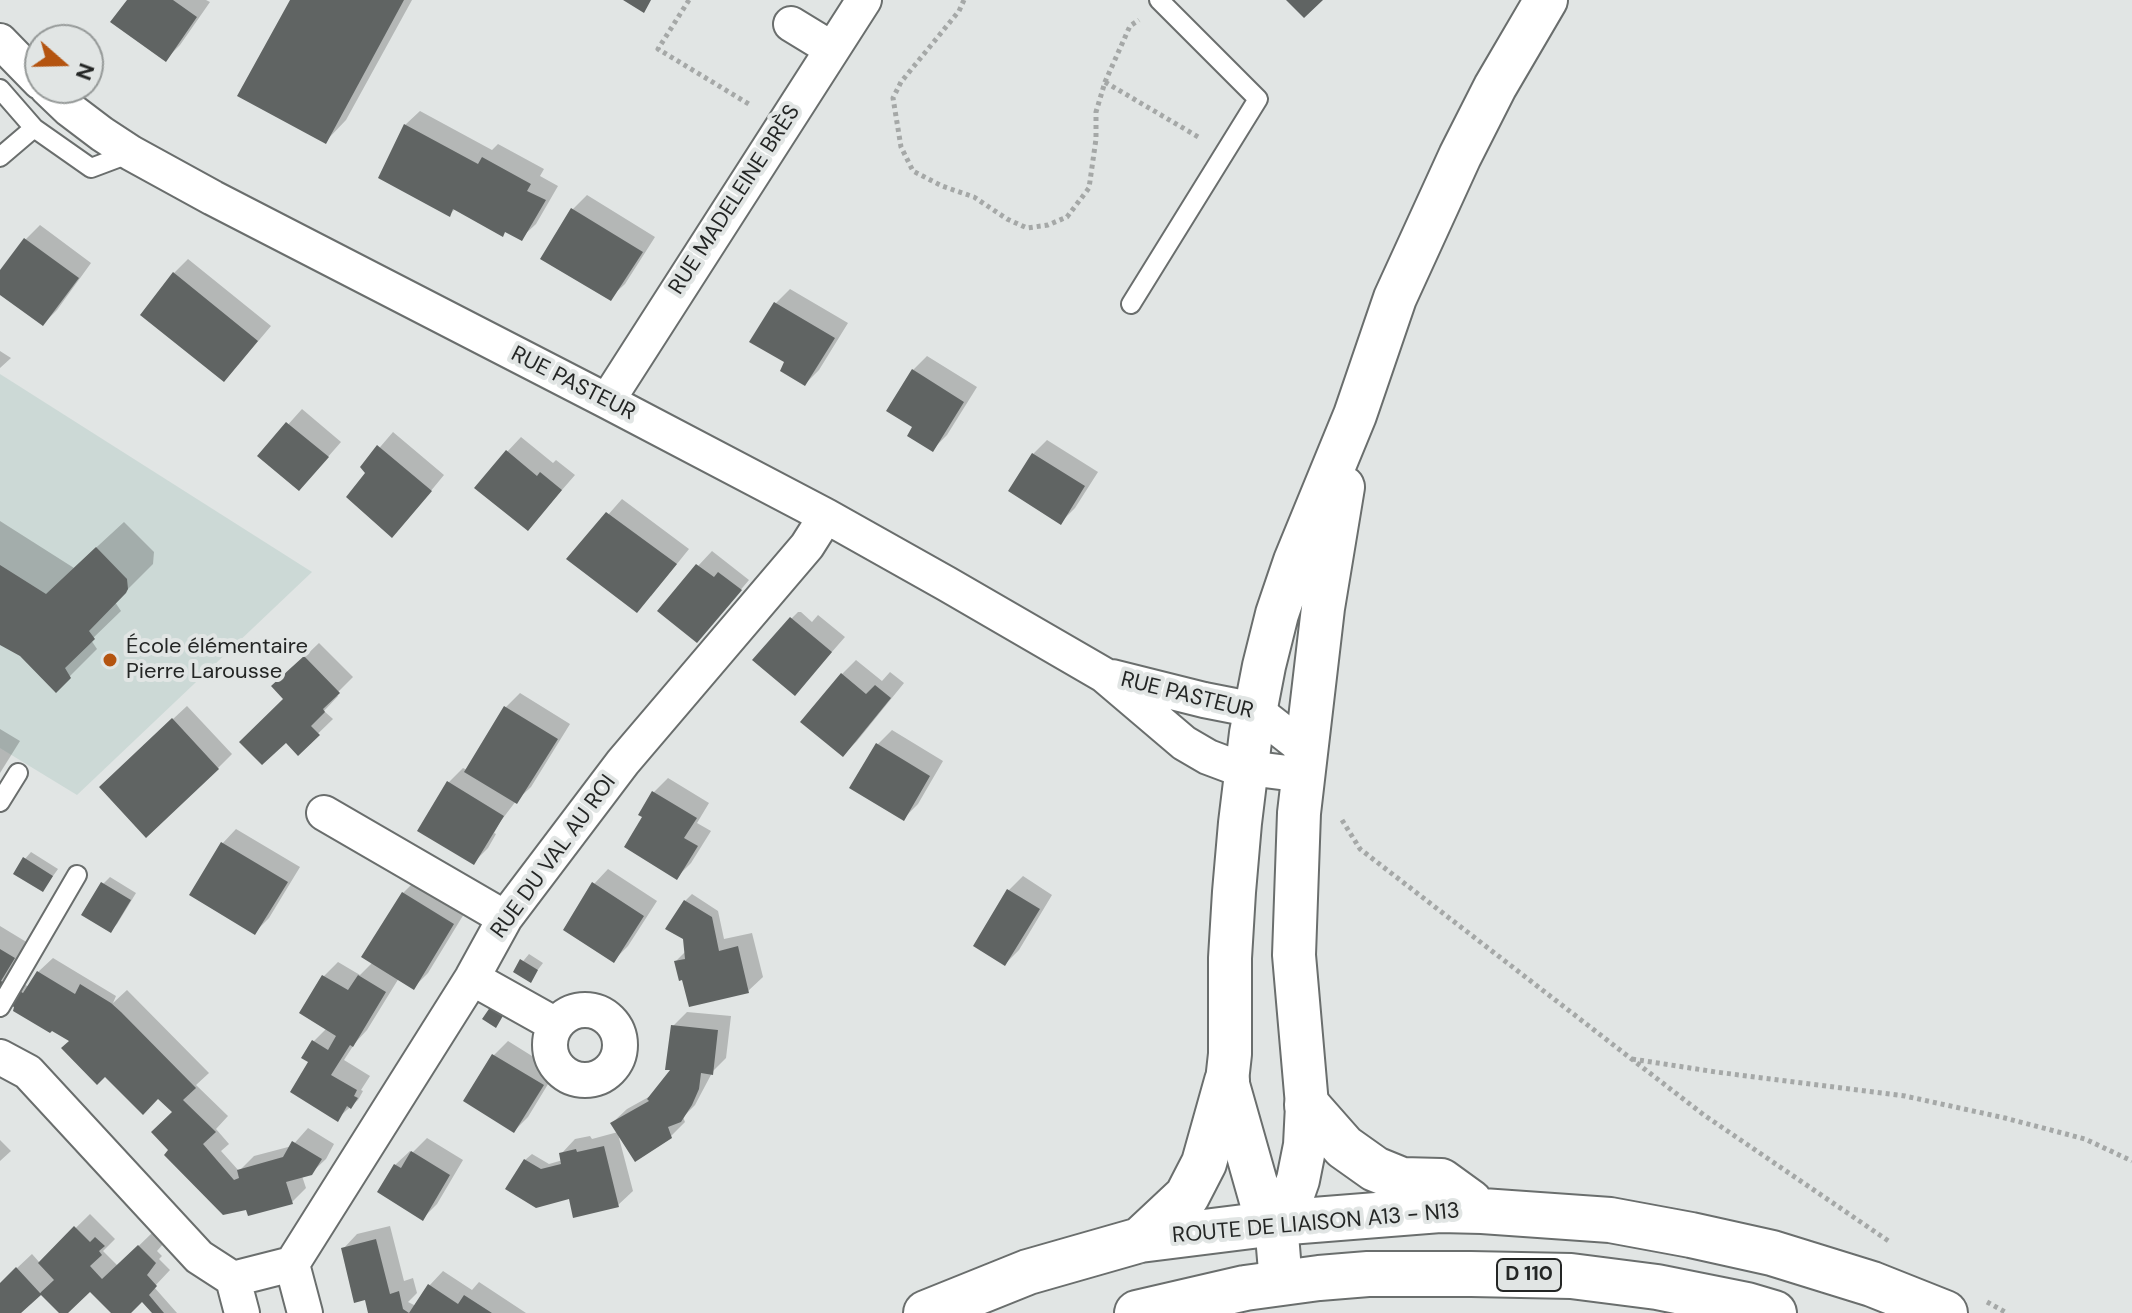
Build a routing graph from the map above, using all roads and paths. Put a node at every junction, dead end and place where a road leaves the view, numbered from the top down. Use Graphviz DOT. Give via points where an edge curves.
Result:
graph roads {
  1 [pos="689,0"];
  2 [pos="864,0"];
  3 [pos="964,0"];
  4 [pos="1546,0"];
  5 [pos="1160,2"];
  6 [pos="791,24"];
  7 [pos="0,41"];
  8 [pos="832,49"];
  9 [pos="24,66"];
  10 [pos="1105,82"];
  11 [pos="0,89"];
  12 [pos="65,104"];
  13 [pos="784,124"];
  14 [pos="34,128"];
  15 [pos="131,153"];
  16 [pos="1225,153"];
  17 [pos="0,157"];
  18 [pos="1131,304"];
  19 [pos="607,401"];
  20 [pos="1355,415"];
  21 [pos="826,516"];
  22 [pos="1104,675"];
  23 [pos="1255,710"];
  24 [pos="1247,768"];
  25 [pos="18,773"];
  26 [pos="1303,780"];
  27 [pos="0,802"];
  28 [pos="324,813"];
  29 [pos="77,875"];
  30 [pos="505,918"];
  31 [pos="472,978"];
  32 [pos="0,1007"];
  33 [pos="556,1025"];
  34 [pos="0,1057"];
  35 [pos="1631,1059"];
  36 [pos="1227,1081"];
  37 [pos="1307,1105"];
  38 [pos="2132,1161"];
  39 [pos="1482,1211"];
  40 [pos="1276,1223"];
  41 [pos="1140,1240"];
  42 [pos="1898,1247"];
  43 [pos="292,1264"];
  44 [pos="233,1279"];
  45 [pos="1281,1283"];
  46 [pos="1964,1306"];
  47 [pos="242,1313"];
  48 [pos="305,1313"];
  49 [pos="926,1313"];
  50 [pos="1137,1313"];
  51 [pos="1774,1313"];
  52 [pos="2007,1313"];
  1 -- 13 [label="path" via="658,49"];
  2 -- 8 [label="street, RUE MADELEINE BRÈS"];
  3 -- 10 [label="path" via="893,98 901,147 913,171 974,197 1027,228 1067,217 1089,188 1096,112"];
  4 -- 20 [label="street" via="1495,87 1424,231"];
  5 -- 10 [label="path" via="1130,26"];
  5 -- 16 [label="lane" via="1258,99"];
  6 -- 8 [label="street"];
  7 -- 9 [label="street"];
  8 -- 13 [label="street, RUE MADELEINE BRÈS"];
  10 -- 16 [label="path"];
  11 -- 14 [label="lane"];
  12 -- 15 [label="street, RUE PASTEUR"];
  13 -- 19 [label="street, RUE MADELEINE BRÈS"];
  14 -- 15 [label="lane" via="91,168"];
  14 -- 17 [label="lane"];
  15 -- 19 [label="street, RUE PASTEUR"];
  16 -- 18 [label="lane"];
  19 -- 21 [label="street, RUE PASTEUR"];
  20 -- 23 [label="street" via="1277,614"];
  20 -- 26 [label="street" via="1323,608"];
  21 -- 22 [label="street, RUE PASTEUR"];
  21 -- 30 [label="street, RUE DU VAL AU ROI" via="807,546 623,762"];
  22 -- 23 [label="street, RUE PASTEUR"];
  22 -- 24 [label="street, RUE PASTEUR" via="1184,743 1216,761"];
  23 -- 24 [label="street"];
  23 -- 26 [label="street, RUE PASTEUR"];
  24 -- 26 [label="street, RUE PASTEUR"];
  24 -- 36 [label="street" via="1234,892"];
  25 -- 27 [label="lane"];
  26 -- 35 [label="path" via="1341,817 1360,849"];
  26 -- 37 [label="street" via="1294,955"];
  28 -- 30 [label="street"];
  29 -- 32 [label="lane"];
  30 -- 31 [label="street, RUE DU VAL AU ROI"];
  31 -- 33 [label="street"];
  31 -- 43 [label="street, RUE DU VAL AU ROI"];
  34 -- 44 [label="street" via="28,1072 199,1257"];
  35 -- 38 [label="path" via="1905,1096 2085,1139"];
  35 -- 42 [label="path"];
  36 -- 40 [label="street" via="1261,1201"];
  36 -- 41 [label="main road" via="1204,1163 1187,1196"];
  37 -- 39 [label="main road" via="1344,1147 1375,1169 1402,1180 1441,1181"];
  37 -- 40 [label="street" via="1298,1180"];
  39 -- 40 [label="main road, ROUTE DE LIAISON A13 - N13"];
  39 -- 46 [label="main road, ROUTE DE LIAISON A13 - N13" via="1610,1220 1691,1235"];
  40 -- 41 [label="main road, ROUTE DE LIAISON A13 - N13"];
  40 -- 45 [label="street"];
  41 -- 49 [label="main road, ROUTE DE LIAISON A13 - N13" via="1028,1272"];
  43 -- 44 [label="street"];
  43 -- 48 [label="street"];
  44 -- 47 [label="street"];
  45 -- 50 [label="main road, D 110"];
  45 -- 51 [label="main road, D 110" via="1368,1274 1571,1276 1657,1287"];
  46 -- 52 [label="path"];
}
